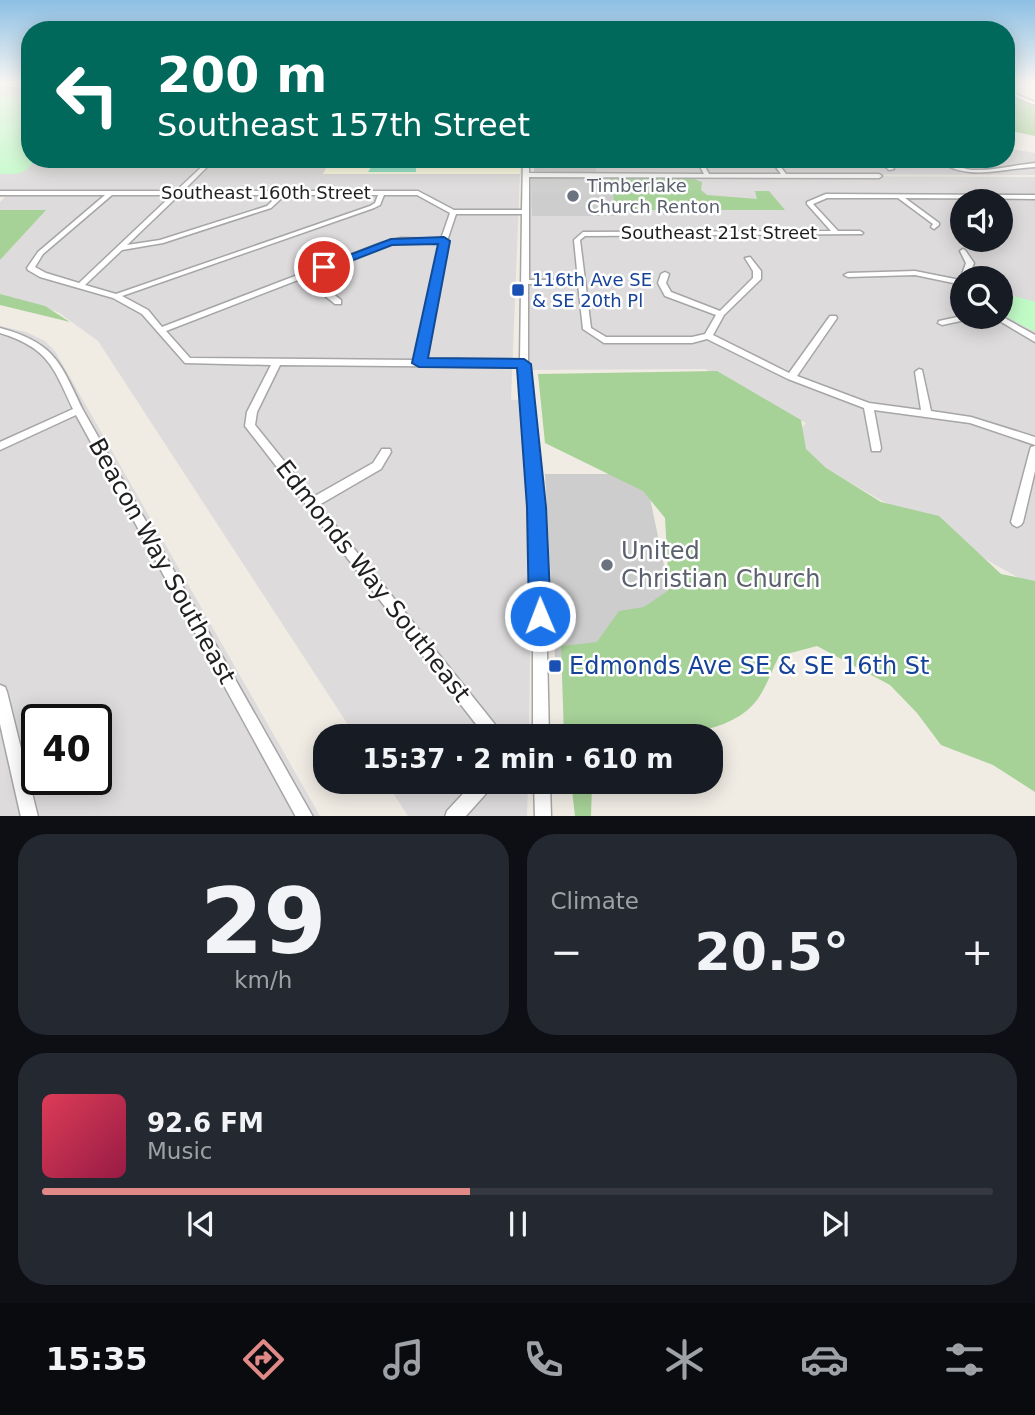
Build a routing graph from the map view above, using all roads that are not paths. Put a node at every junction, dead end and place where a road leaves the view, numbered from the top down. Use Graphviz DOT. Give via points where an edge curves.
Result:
graph roads {
  1 [pos="1035,165"];
  2 [pos="204,168"];
  3 [pos="526,168"];
  4 [pos="703,168"];
  5 [pos="779,168"];
  6 [pos="952,168"];
  7 [pos="526,175"];
  8 [pos="708,176"];
  9 [pos="785,176"];
  10 [pos="879,176"];
  11 [pos="0,193"];
  12 [pos="111,193"];
  13 [pos="179,193"];
  14 [pos="283,193"];
  15 [pos="382,193"];
  16 [pos="899,197"];
  17 [pos="1035,197"];
  18 [pos="950,198"];
  19 [pos="1013,198"];
  20 [pos="453,212"];
  21 [pos="526,212"];
  22 [pos="934,227"];
  23 [pos="836,233"];
  24 [pos="860,233"];
  25 [pos="444,241"];
  26 [pos="120,248"];
  27 [pos="748,258"];
  28 [pos="665,274"];
  29 [pos="304,275"];
  30 [pos="848,275"];
  31 [pos="950,281"];
  32 [pos="524,282"];
  33 [pos="581,282"];
  34 [pos="81,285"];
  35 [pos="116,296"];
  36 [pos="338,302"];
  37 [pos="721,314"];
  38 [pos="833,318"];
  39 [pos="950,321"];
  40 [pos="942,323"];
  41 [pos="1013,327"];
  42 [pos="0,330"];
  43 [pos="161,330"];
  44 [pos="708,336"];
  45 [pos="1035,339"];
  46 [pos="277,362"];
  47 [pos="419,363"];
  48 [pos="524,364"];
  49 [pos="919,372"];
  50 [pos="791,377"];
  51 [pos="869,406"];
  52 [pos="78,410"];
  53 [pos="926,413"];
  54 [pos="1035,441"];
  55 [pos="0,446"];
  56 [pos="876,448"];
  57 [pos="1035,450"];
  58 [pos="386,452"];
  59 [pos="312,503"];
  60 [pos="1017,522"];
  61 [pos="0,692"];
  62 [pos="486,724"];
  63 [pos="541,724"];
  64 [pos="474,794"];
  65 [pos="542,794"];
  66 [pos="30,816"];
  67 [pos="304,816"];
  68 [pos="454,816"];
  69 [pos="543,816"];
  1 -- 6 [label="street" via="1004,171 958,172"];
  2 -- 13 [label="street"];
  3 -- 7 [label="street"];
  4 -- 8 [label="street"];
  5 -- 9 [label="street"];
  7 -- 8 [label="street"];
  7 -- 21 [label="street"];
  8 -- 9 [label="street"];
  9 -- 10 [label="street"];
  11 -- 12 [label="street, Southeast 160th Street"];
  12 -- 13 [label="street, Southeast 160th Street"];
  12 -- 34 [label="street" via="40,253 31,268"];
  13 -- 14 [label="street, Southeast 160th Street"];
  13 -- 26 [label="street"];
  14 -- 15 [label="street, Southeast 160th Street"];
  14 -- 26 [label="street" via="269,207 161,242"];
  15 -- 20 [label="street, Southeast 160th Street" via="418,193"];
  15 -- 35 [label="street" via="372,207"];
  16 -- 18 [label="street"];
  16 -- 22 [label="street" via="930,217 937,224"];
  16 -- 23 [label="street" via="826,196 812,200 812,208"];
  17 -- 19 [label="street"];
  20 -- 21 [label="street, Southeast 160th Street"];
  20 -- 25 [label="street"];
  21 -- 32 [label="street"];
  23 -- 24 [label="street, Southeast 21st Street"];
  23 -- 33 [label="street, Southeast 21st Street" via="589,233 579,237"];
  25 -- 29 [label="street" via="391,242"];
  25 -- 47 [label="street"];
  26 -- 34 [label="street"];
  27 -- 37 [label="street" via="757,279"];
  28 -- 37 [label="street" via="662,283 668,294"];
  29 -- 36 [label="street"];
  29 -- 43 [label="street"];
  30 -- 31 [label="street" via="902,272"];
  32 -- 33 [label="street"];
  32 -- 48 [label="street"];
  33 -- 44 [label="street" via="587,329 596,338 692,340"];
  34 -- 35 [label="street"];
  35 -- 43 [label="street" via="145,312"];
  37 -- 44 [label="street"];
  38 -- 50 [label="street"];
  39 -- 40 [label="street"];
  41 -- 45 [label="street"];
  42 -- 52 [label="street, Beacon Way Southeast" via="45,349"];
  43 -- 46 [label="street" via="188,361"];
  44 -- 50 [label="street"];
  46 -- 47 [label="street"];
  46 -- 59 [label="street, Edmonds Way Southeast" via="252,412 250,426"];
  47 -- 48 [label="street"];
  48 -- 63 [label="street" via="539,555"];
  49 -- 53 [label="street"];
  50 -- 51 [label="street"];
  51 -- 53 [label="street"];
  51 -- 56 [label="street"];
  52 -- 55 [label="street"];
  52 -- 67 [label="street, Beacon Way Southeast"];
  53 -- 54 [label="street" via="983,423"];
  57 -- 60 [label="street"];
  58 -- 59 [label="street" via="377,466"];
  59 -- 62 [label="street, Edmonds Way Southeast"];
  61 -- 66 [label="street"];
  64 -- 68 [label="street"];
  65 -- 69 [label="street"];
}
